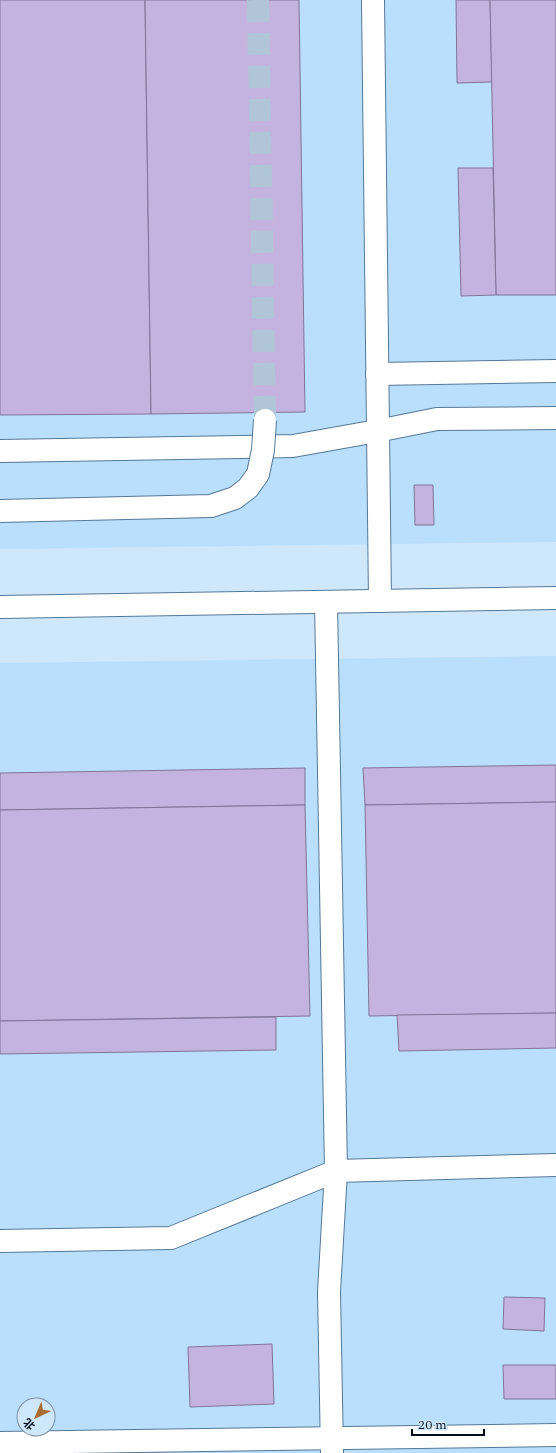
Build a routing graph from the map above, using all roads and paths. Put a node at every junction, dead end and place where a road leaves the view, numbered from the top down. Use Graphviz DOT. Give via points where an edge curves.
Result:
graph roads {
  1 [pos="373,0"];
  2 [pos="556,371"];
  3 [pos="377,374"];
  4 [pos="556,418"];
  5 [pos="265,420"];
  6 [pos="377,431"];
  7 [pos="0,451"];
  8 [pos="0,511"];
  9 [pos="556,598"];
  10 [pos="380,601"];
  11 [pos="326,602"];
  12 [pos="0,607"];
  13 [pos="556,1165"];
  14 [pos="336,1171"];
  15 [pos="0,1240"];
  16 [pos="556,1435"];
  17 [pos="0,1443"];
  18 [pos="332,1446"];
  1 -- 3 [label="street"];
  2 -- 3 [label="street"];
  3 -- 6 [label="street"];
  4 -- 6 [label="street" via="436,419"];
  5 -- 8 [label="street, bridge" via="264,450 258,474 248,488 235,498 211,506"];
  6 -- 7 [label="street" via="293,446"];
  6 -- 10 [label="street"];
  9 -- 10 [label="street"];
  10 -- 11 [label="street"];
  11 -- 12 [label="street"];
  11 -- 14 [label="street"];
  13 -- 14 [label="street"];
  14 -- 15 [label="street" via="172,1238"];
  14 -- 18 [label="street" via="329,1292"];
  16 -- 18 [label="street"];
  17 -- 18 [label="street"];
}
